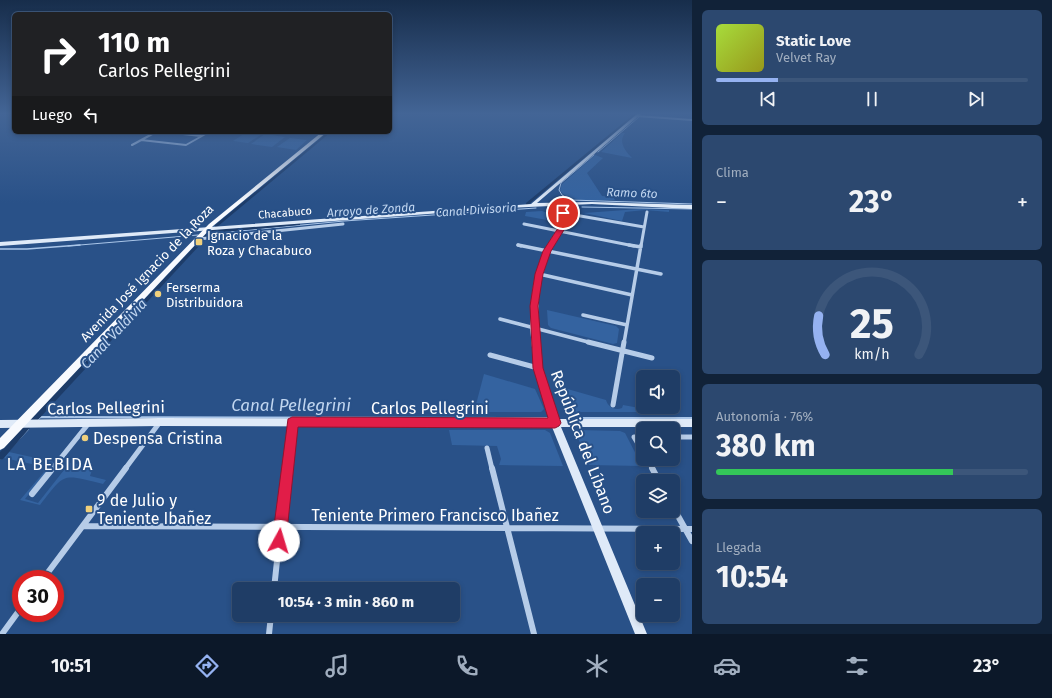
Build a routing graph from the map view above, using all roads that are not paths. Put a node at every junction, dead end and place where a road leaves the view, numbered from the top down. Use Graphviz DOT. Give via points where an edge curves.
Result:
graph roads {
  1 [pos="173,144"];
  2 [pos="188,144"];
  3 [pos="311,144"];
  4 [pos="604,144"];
  5 [pos="532,205"];
  6 [pos="692,207"];
  7 [pos="647,212"];
  8 [pos="563,213"];
  9 [pos="342,224"];
  10 [pos="524,224"];
  11 [pos="644,227"];
  12 [pos="207,230"];
  13 [pos="559,231"];
  14 [pos="202,239"];
  15 [pos="0,244"];
  16 [pos="518,245"];
  17 [pos="641,247"];
  18 [pos="547,251"];
  19 [pos="637,269"];
  20 [pos="539,274"];
  21 [pos="661,274"];
  22 [pos="632,295"];
  23 [pos="583,315"];
  24 [pos="500,318"];
  25 [pos="627,325"];
  26 [pos="534,327"];
  27 [pos="623,350"];
  28 [pos="490,355"];
  29 [pos="652,358"];
  30 [pos="538,368"];
  31 [pos="614,405"];
  32 [pos="160,422"];
  33 [pos="292,422"];
  34 [pos="90,423"];
  35 [pos="555,423"];
  36 [pos="692,423"];
  37 [pos="0,424"];
  38 [pos="20,424"];
  39 [pos="680,437"];
  40 [pos="692,437"];
  41 [pos="0,445"];
  42 [pos="487,448"];
  43 [pos="32,494"];
  44 [pos="680,517"];
  45 [pos="83,526"];
  46 [pos="280,527"];
  47 [pos="507,529"];
  48 [pos="598,529"];
  49 [pos="689,530"];
  50 [pos="692,541"];
  51 [pos="50,570"];
  52 [pos="275,582"];
  53 [pos="12,620"];
  54 [pos="270,622"];
  55 [pos="2,634"];
  56 [pos="269,634"];
  57 [pos="534,634"];
  58 [pos="641,634"];
  1 -- 2 [label="street"];
  3 -- 12 [label="main road, Avenida José Ignacio de la Roza"];
  4 -- 5 [label="street"];
  5 -- 6 [label="street, Chacabuco" via="592,203"];
  5 -- 12 [label="street, Chacabuco"];
  7 -- 11 [label="street"];
  8 -- 11 [label="street"];
  8 -- 13 [label="street, República del Líbano" via="565,221"];
  9 -- 14 [label="street"];
  10 -- 13 [label="street"];
  11 -- 17 [label="street"];
  12 -- 14 [label="main road, Avenida José Ignacio de la Roza"];
  12 -- 15 [label="street, Chacabuco"];
  13 -- 17 [label="street"];
  13 -- 18 [label="street, República del Líbano"];
  14 -- 38 [label="main road, Avenida José Ignacio de la Roza"];
  16 -- 18 [label="street"];
  17 -- 19 [label="street"];
  18 -- 19 [label="street"];
  18 -- 20 [label="street, República del Líbano"];
  19 -- 21 [label="street"];
  19 -- 22 [label="street"];
  20 -- 22 [label="street"];
  20 -- 26 [label="street, República del Líbano"];
  22 -- 25 [label="street"];
  23 -- 25 [label="street"];
  24 -- 26 [label="street"];
  25 -- 27 [label="street"];
  26 -- 27 [label="street"];
  26 -- 30 [label="street, República del Líbano"];
  27 -- 29 [label="street"];
  27 -- 31 [label="street"];
  28 -- 30 [label="street"];
  30 -- 35 [label="street, República del Líbano"];
  32 -- 33 [label="street, Carlos Pellegrini"];
  32 -- 34 [label="street, Carlos Pellegrini"];
  32 -- 45 [label="street"];
  33 -- 35 [label="street, Carlos Pellegrini"];
  33 -- 46 [label="street"];
  34 -- 38 [label="street, Carlos Pellegrini"];
  34 -- 43 [label="street"];
  35 -- 36 [label="street, Carlos Pellegrini"];
  35 -- 48 [label="street, República del Líbano"];
  37 -- 38 [label="street, Carlos Pellegrini"];
  38 -- 41 [label="main road, Avenida José Ignacio de la Roza"];
  39 -- 40 [label="street"];
  42 -- 47 [label="street"];
  44 -- 49 [label="street"];
  45 -- 46 [label="street, Teniente Primero Francisco Ibañez"];
  45 -- 51 [label="street"];
  46 -- 47 [label="street, Teniente Primero Francisco Ibañez"];
  46 -- 52 [label="street"];
  47 -- 48 [label="street, Teniente Primero Francisco Ibañez"];
  47 -- 57 [label="street"];
  48 -- 49 [label="street, Teniente Primero Francisco Ibañez"];
  48 -- 58 [label="street, República del Líbano"];
  49 -- 50 [label="street"];
  53 -- 55 [label="street"];
  54 -- 56 [label="street"];
}
